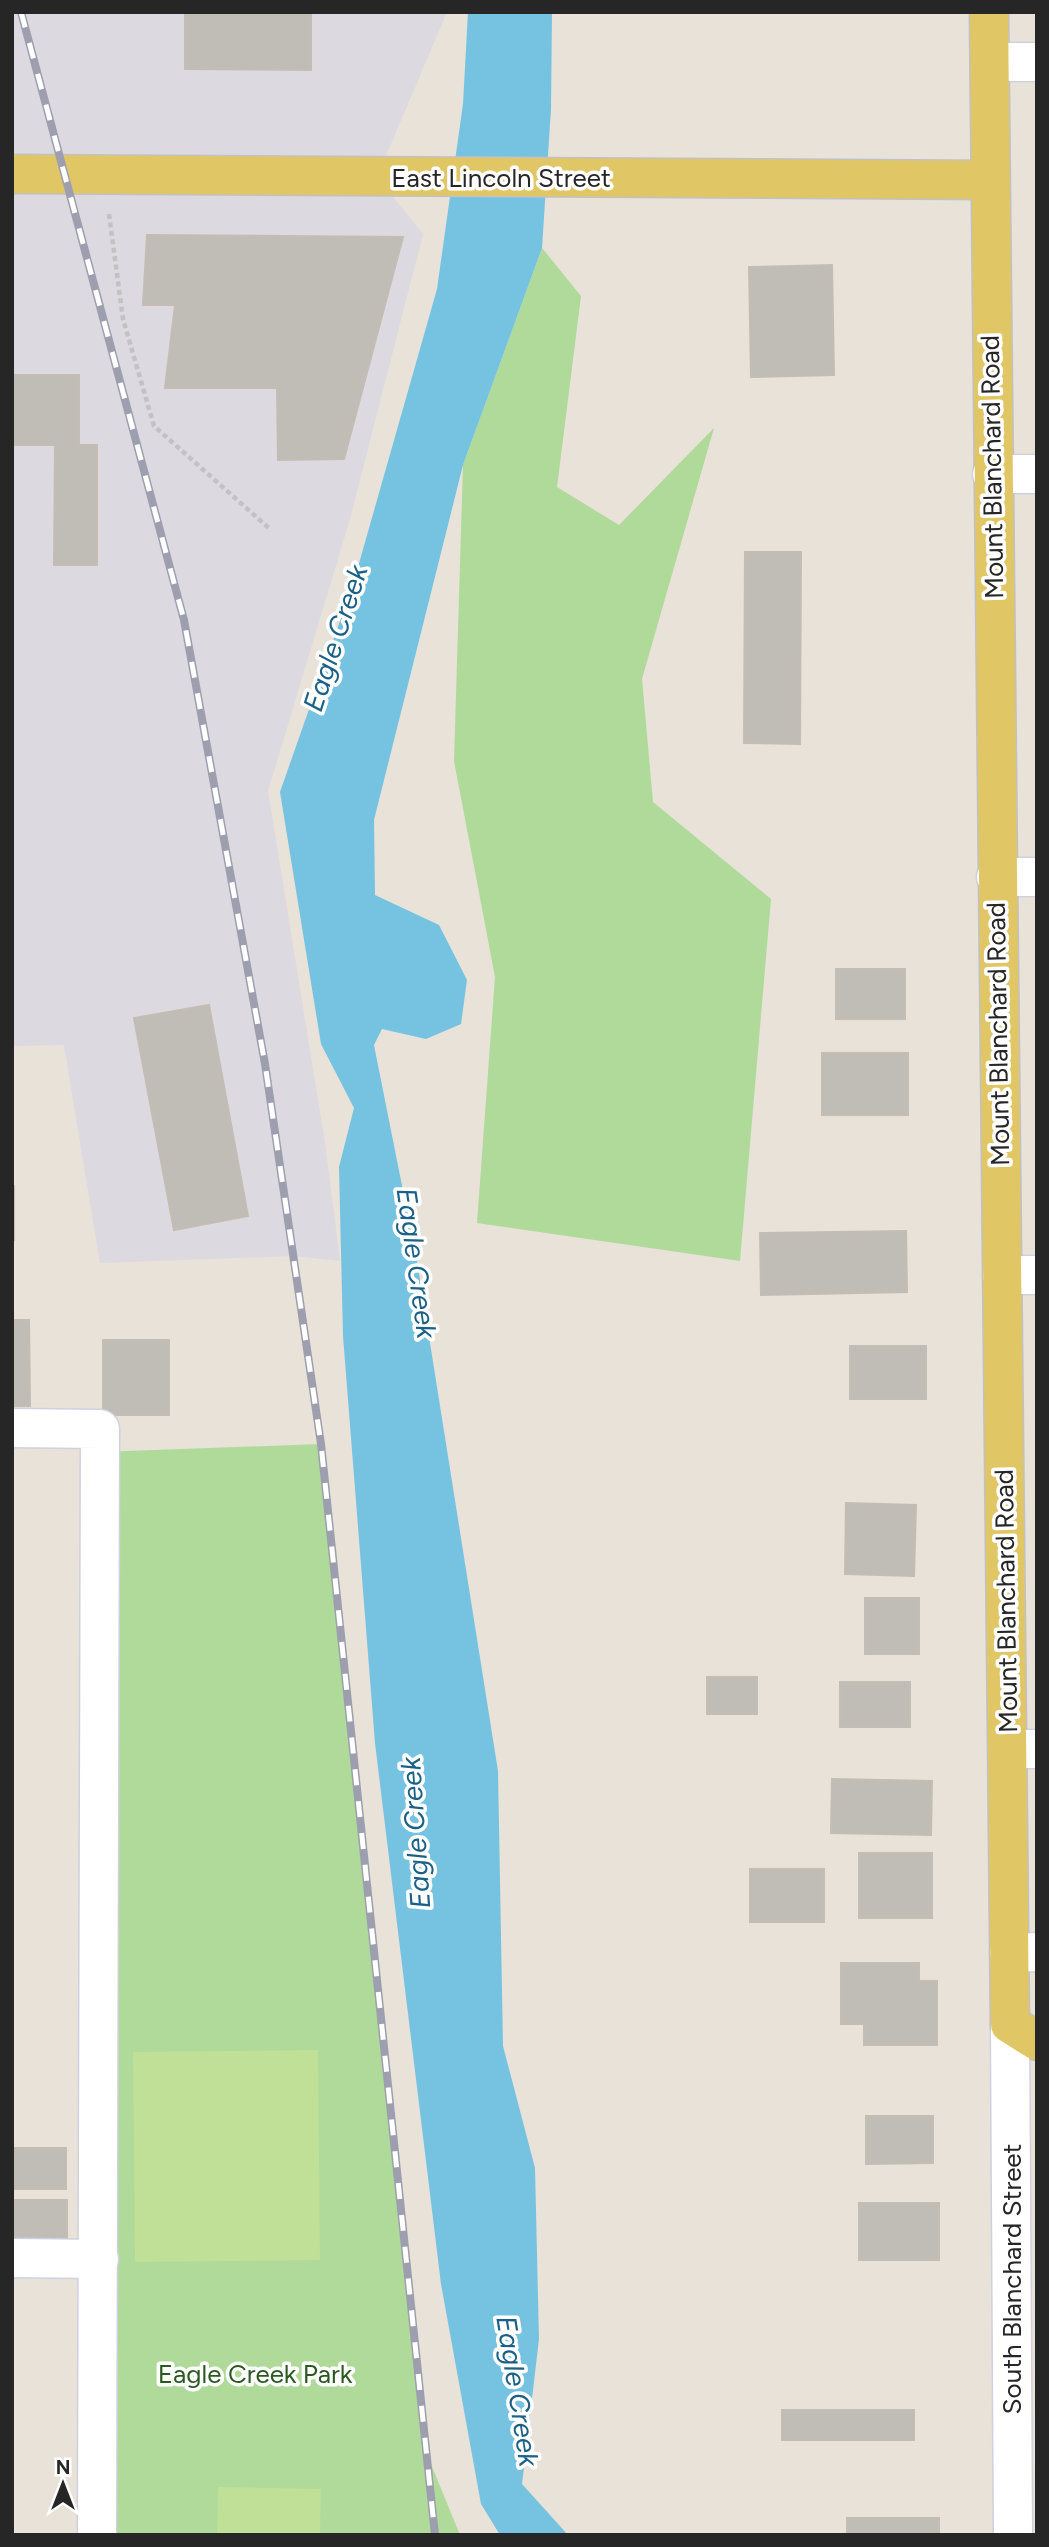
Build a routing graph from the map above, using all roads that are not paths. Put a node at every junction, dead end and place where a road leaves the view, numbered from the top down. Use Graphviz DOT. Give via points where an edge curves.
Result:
graph roads {
  1 [pos="989,12"];
  2 [pos="989,62"];
  3 [pos="1037,62"];
  4 [pos="12,174"];
  5 [pos="989,180"];
  6 [pos="992,474"];
  7 [pos="1037,474"];
  8 [pos="996,877"];
  9 [pos="1037,877"];
  10 [pos="1019,1275"];
  11 [pos="12,1428"];
  12 [pos="1022,1749"];
  13 [pos="1023,1953"];
  14 [pos="1023,2032"];
  15 [pos="12,2259"];
  16 [pos="99,2259"];
  17 [pos="1025,2307"];
  18 [pos="97,2535"];
  19 [pos="1013,2535"];
  1 -- 2 [label="main road, Mount Blanchard Road"];
  2 -- 3 [label="street"];
  2 -- 5 [label="main road, Mount Blanchard Road"];
  4 -- 5 [label="main road, East Lincoln Street"];
  5 -- 6 [label="main road, Mount Blanchard Road"];
  6 -- 7 [label="street"];
  6 -- 8 [label="main road, Mount Blanchard Road"];
  8 -- 9 [label="street"];
  8 -- 10 [label="main road, Mount Blanchard Road"];
  10 -- 12 [label="main road, Mount Blanchard Road"];
  11 -- 16 [label="street" via="100,1429"];
  12 -- 13 [label="main road, Mount Blanchard Road"];
  13 -- 14 [label="main road, Mount Blanchard Road"];
  14 -- 17 [label="street, South Blanchard Street"];
  15 -- 16 [label="street"];
  16 -- 18 [label="street"];
  17 -- 19 [label="street, South Blanchard Street"];
}
